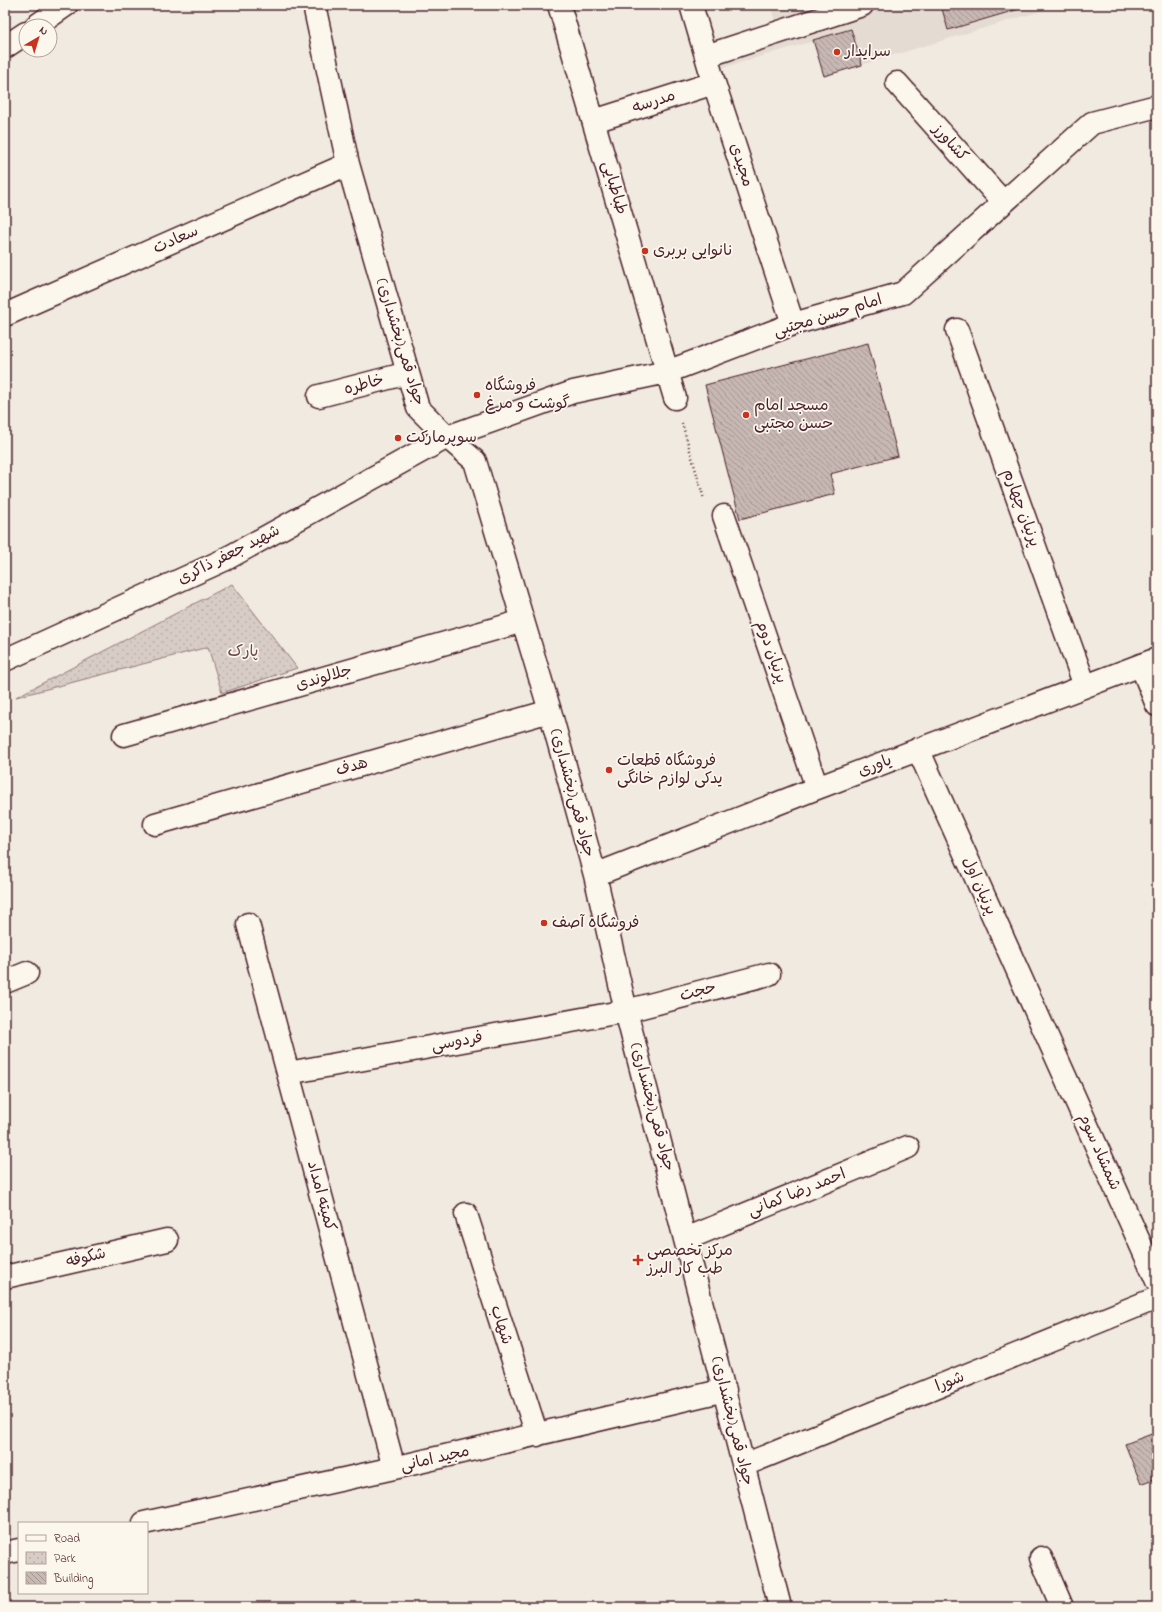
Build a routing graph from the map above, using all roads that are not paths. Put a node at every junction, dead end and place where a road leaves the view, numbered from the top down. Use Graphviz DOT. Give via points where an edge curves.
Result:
graph roads {
  1 [pos="66,5"];
  2 [pos="314,5"];
  3 [pos="559,5"];
  4 [pos="691,5"];
  5 [pos="862,5"];
  6 [pos="47,18"];
  7 [pos="18,38"];
  8 [pos="5,47"];
  9 [pos="706,56"];
  10 [pos="714,83"];
  11 [pos="897,83"];
  12 [pos="1157,106"];
  13 [pos="594,121"];
  14 [pos="348,164"];
  15 [pos="1003,202"];
  16 [pos="5,315"];
  17 [pos="793,324"];
  18 [pos="958,330"];
  19 [pos="667,372"];
  20 [pos="408,373"];
  21 [pos="320,396"];
  22 [pos="676,398"];
  23 [pos="447,437"];
  24 [pos="724,516"];
  25 [pos="523,621"];
  26 [pos="5,660"];
  27 [pos="1149,662"];
  28 [pos="1085,686"];
  29 [pos="1157,705"];
  30 [pos="550,711"];
  31 [pos="124,735"];
  32 [pos="918,749"];
  33 [pos="817,788"];
  34 [pos="155,824"];
  35 [pos="595,875"];
  36 [pos="248,924"];
  37 [pos="27,973"];
  38 [pos="769,974"];
  39 [pos="5,982"];
  40 [pos="626,1011"];
  41 [pos="1041,1022"];
  42 [pos="288,1073"];
  43 [pos="908,1147"];
  44 [pos="466,1214"];
  45 [pos="686,1239"];
  46 [pos="167,1240"];
  47 [pos="5,1277"];
  48 [pos="1157,1281"];
  49 [pos="1157,1298"];
  50 [pos="725,1390"];
  51 [pos="536,1436"];
  52 [pos="744,1466"];
  53 [pos="394,1468"];
  54 [pos="148,1522"];
  55 [pos="18,1550"];
  56 [pos="5,1554"];
  57 [pos="1041,1558"];
  58 [pos="780,1607"];
  59 [pos="1062,1607"];
  1 -- 6 [label="street"];
  2 -- 14 [label="street, جواد قمی(بخشداری)"];
  3 -- 13 [label="street, طباطبایی"];
  4 -- 9 [label="street, مجیدی"];
  5 -- 9 [label="street"];
  7 -- 8 [label="street"];
  9 -- 10 [label="street, مجیدی"];
  10 -- 13 [label="street, مدرسه"];
  10 -- 17 [label="street, مجیدی"];
  11 -- 15 [label="street, کشاورز"];
  12 -- 15 [label="street, امام حسن مجتبی" via="1092,123"];
  13 -- 19 [label="street, طباطبایی"];
  14 -- 16 [label="street, سعادت"];
  14 -- 20 [label="street, جواد قمی(بخشداری)"];
  15 -- 17 [label="street, امام حسن مجتبی" via="903,293"];
  17 -- 19 [label="street, امام حسن مجتبی"];
  18 -- 28 [label="street, پرنیان چهارم"];
  19 -- 22 [label="street, طباطبایی"];
  19 -- 23 [label="street, امام حسن مجتبی" via="573,392"];
  20 -- 21 [label="street, خاطره"];
  20 -- 23 [label="street, جواد قمی(بخشداری)" via="418,408"];
  23 -- 25 [label="street, جواد قمی(بخشداری)" via="475,461"];
  23 -- 26 [label="street, شهید جعفر ذاکری" via="224,560"];
  24 -- 33 [label="street, پرنیان دوم"];
  25 -- 30 [label="street, جواد قمی(بخشداری)"];
  25 -- 31 [label="street, جلالوندی"];
  27 -- 28 [label="street, یاوری"];
  27 -- 29 [label="street"];
  28 -- 32 [label="street, یاوری"];
  30 -- 34 [label="street, هدف"];
  30 -- 35 [label="street, جواد قمی(بخشداری)"];
  32 -- 33 [label="street, یاوری"];
  32 -- 41 [label="street, پرنیان اول"];
  33 -- 35 [label="street, یاوری"];
  35 -- 40 [label="street, جواد قمی(بخشداری)"];
  36 -- 42 [label="street, کمیته امداد"];
  37 -- 39 [label="street"];
  38 -- 40 [label="street, حجت"];
  40 -- 42 [label="street, فردوسی"];
  40 -- 45 [label="street, جواد قمی(بخشداری)"];
  41 -- 48 [label="street, شمشاد سوم"];
  42 -- 53 [label="street, کمیته امداد"];
  43 -- 45 [label="street, احمد رضا کمانی"];
  44 -- 51 [label="street, شهاب"];
  45 -- 50 [label="street, جواد قمی(بخشداری)"];
  46 -- 47 [label="street, شکوفه"];
  49 -- 52 [label="street, شورا"];
  50 -- 51 [label="street, مجید امانی"];
  50 -- 52 [label="street, جواد قمی(بخشداری)"];
  51 -- 53 [label="street, مجید امانی"];
  52 -- 58 [label="street, جواد قمی(بخشداری)"];
  53 -- 54 [label="street, مجید امانی"];
  55 -- 56 [label="street"];
  57 -- 59 [label="street"];
}
